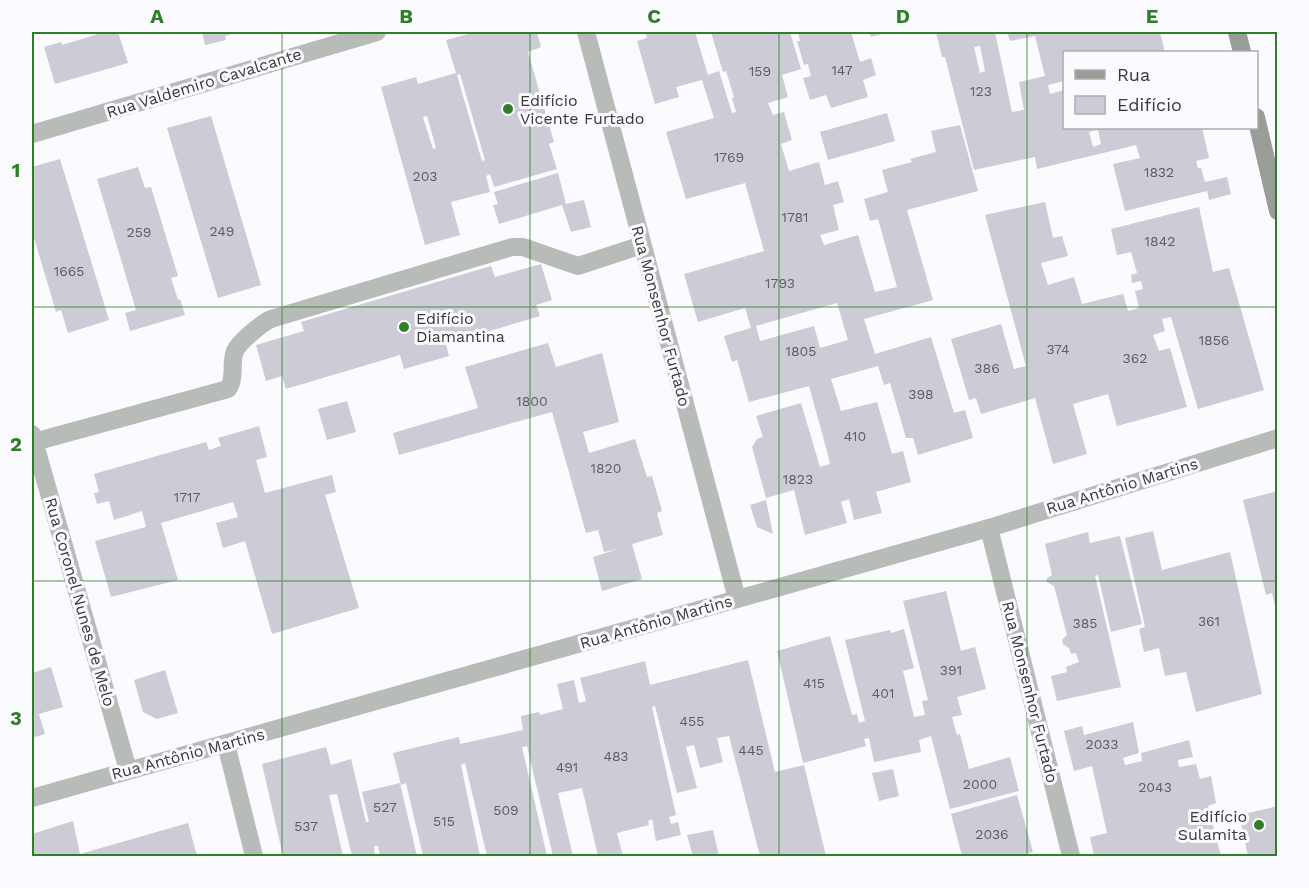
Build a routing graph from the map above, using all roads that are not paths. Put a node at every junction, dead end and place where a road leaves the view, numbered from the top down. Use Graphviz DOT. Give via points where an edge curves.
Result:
graph roads {
  1 [pos="377,32"];
  2 [pos="586,32"];
  3 [pos="1238,32"];
  4 [pos="1242,51"];
  5 [pos="1258,121"];
  6 [pos="32,134"];
  7 [pos="1278,211"];
  8 [pos="642,245"];
  9 [pos="33,438"];
  10 [pos="1278,438"];
  11 [pos="989,528"];
  12 [pos="737,600"];
  13 [pos="226,744"];
  14 [pos="128,770"];
  15 [pos="32,798"];
  16 [pos="254,856"];
  17 [pos="1071,856"];
  1 -- 6 [label="street, Rua Valdemiro Cavalcante"];
  2 -- 8 [label="street, Rua Monsenhor Furtado"];
  3 -- 4 [label="street"];
  5 -- 7 [label="street"];
  8 -- 9 [label="street" via="578,266 523,247 512,248 271,319 234,352 228,389"];
  8 -- 12 [label="street, Rua Monsenhor Furtado"];
  9 -- 14 [label="street, Rua Coronel Nunes de Melo"];
  10 -- 11 [label="street, Rua Antônio Martins"];
  11 -- 12 [label="street, Rua Antônio Martins"];
  11 -- 17 [label="street, Rua Monsenhor Furtado"];
  12 -- 13 [label="street, Rua Antônio Martins"];
  13 -- 14 [label="street, Rua Antônio Martins"];
  13 -- 16 [label="street"];
  14 -- 15 [label="street, Rua Antônio Martins"];
}
